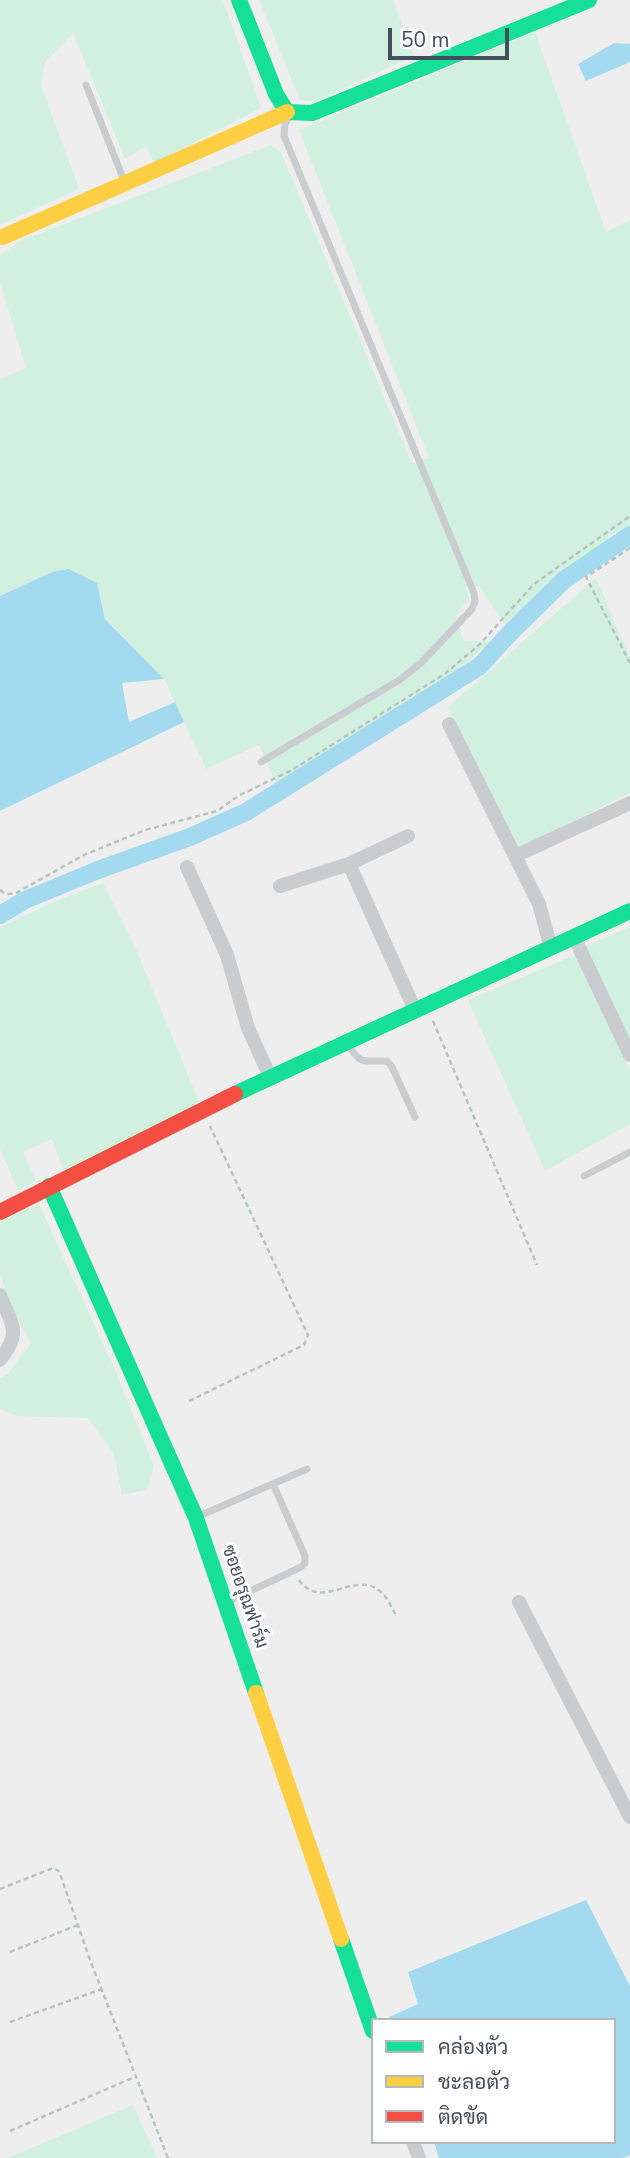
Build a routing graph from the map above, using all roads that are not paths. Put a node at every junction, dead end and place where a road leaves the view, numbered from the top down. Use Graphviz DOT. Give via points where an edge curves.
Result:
graph roads {
  1 [pos="239,0"];
  2 [pos="580,2"];
  3 [pos="86,85"];
  4 [pos="289,113"];
  5 [pos="125,183"];
  6 [pos="3,237"];
  7 [pos="449,724"];
  8 [pos="261,762"];
  9 [pos="630,803"];
  10 [pos="408,836"];
  11 [pos="515,856"];
  12 [pos="349,864"];
  13 [pos="187,867"];
  14 [pos="280,886"];
  15 [pos="630,911"];
  16 [pos="573,937"];
  17 [pos="551,948"];
  18 [pos="421,1008"];
  19 [pos="345,1043"];
  20 [pos="630,1055"];
  21 [pos="270,1077"];
  22 [pos="415,1117"];
  23 [pos="630,1152"];
  24 [pos="584,1176"];
  25 [pos="49,1186"];
  26 [pos="0,1212"];
  27 [pos="0,1295"];
  28 [pos="0,1360"];
  29 [pos="307,1469"];
  30 [pos="273,1484"];
  31 [pos="196,1518"];
  32 [pos="519,1602"];
  33 [pos="225,1603"];
  34 [pos="630,1817"];
  35 [pos="371,2025"];
  1 -- 4 [label="street" via="276,94"];
  2 -- 4 [label="street" via="312,113"];
  3 -- 5 [label="lane"];
  4 -- 5 [label="street"];
  4 -- 8 [label="lane" via="284,136 475,601 401,679"];
  5 -- 6 [label="street"];
  7 -- 11 [label="street"];
  9 -- 11 [label="street"];
  10 -- 12 [label="street"];
  11 -- 17 [label="street" via="539,904"];
  12 -- 14 [label="street"];
  12 -- 18 [label="street"];
  13 -- 21 [label="street" via="227,955 248,1028"];
  15 -- 16 [label="street"];
  16 -- 17 [label="street"];
  16 -- 20 [label="street"];
  17 -- 18 [label="street"];
  18 -- 19 [label="street"];
  19 -- 21 [label="street"];
  19 -- 22 [label="lane" via="359,1060 387,1060"];
  21 -- 25 [label="street"];
  23 -- 24 [label="lane"];
  25 -- 26 [label="street"];
  25 -- 31 [label="street, ซอยอรุณฟาร์ม"];
  27 -- 28 [label="street" via="15,1332"];
  29 -- 30 [label="lane"];
  30 -- 31 [label="lane"];
  30 -- 33 [label="lane" via="305,1563"];
  31 -- 33 [label="street, ซอยอรุณฟาร์ม"];
  32 -- 34 [label="street"];
  33 -- 35 [label="street, ซอยอรุณฟาร์ม"];
}
